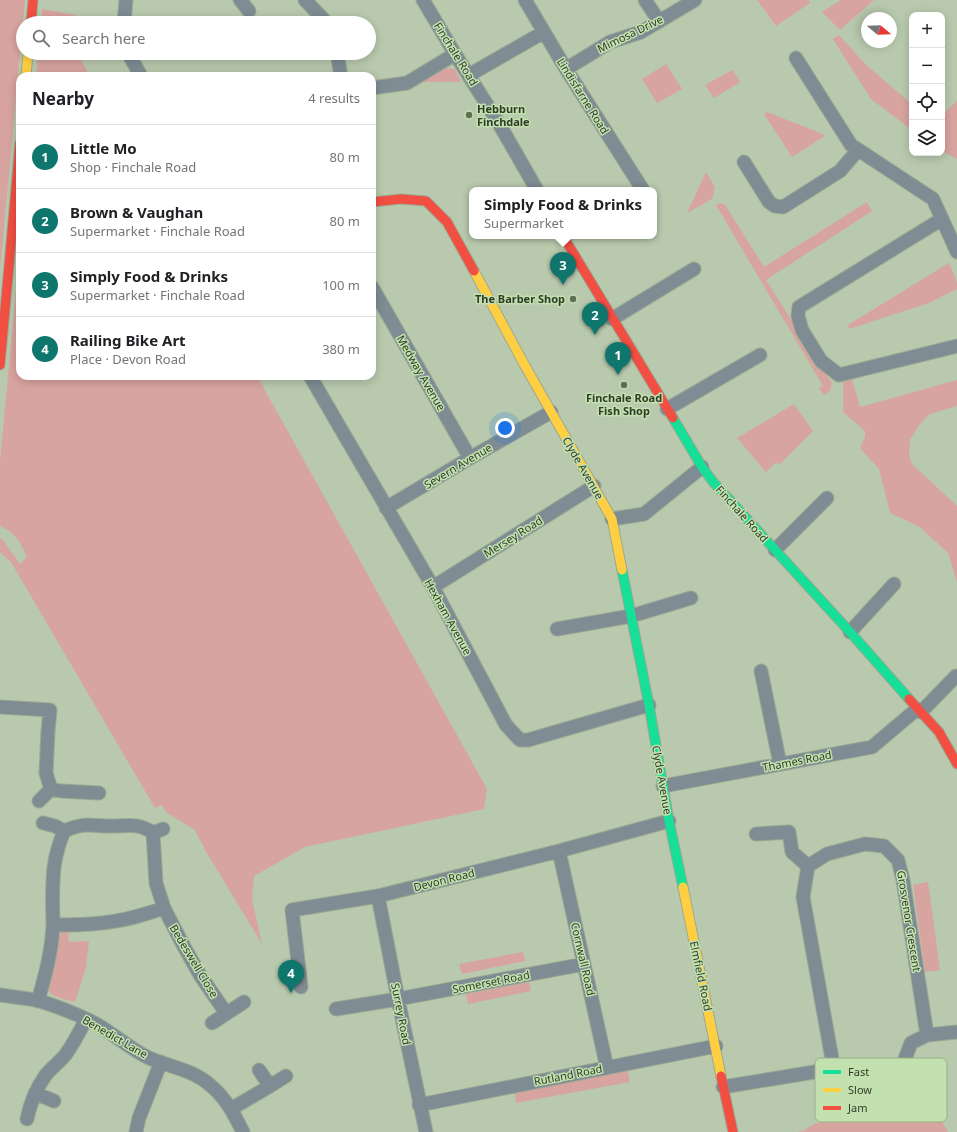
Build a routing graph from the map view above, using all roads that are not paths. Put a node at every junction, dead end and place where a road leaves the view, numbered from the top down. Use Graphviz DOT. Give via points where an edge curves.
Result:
graph roads {
  1 [pos="33,0"];
  2 [pos="126,0"];
  3 [pos="240,0"];
  4 [pos="305,0"];
  5 [pos="423,0"];
  6 [pos="525,0"];
  7 [pos="645,0"];
  8 [pos="695,0"];
  9 [pos="249,11"];
  10 [pos="32,16"];
  11 [pos="125,16"];
  12 [pos="320,16"];
  13 [pos="658,22"];
  14 [pos="544,32"];
  15 [pos="455,54"];
  16 [pos="796,58"];
  17 [pos="27,60"];
  18 [pos="132,60"];
  19 [pos="338,60"];
  20 [pos="566,69"];
  21 [pos="26,72"];
  22 [pos="139,72"];
  23 [pos="340,72"];
  24 [pos="469,76"];
  25 [pos="376,87"];
  26 [pos="858,150"];
  27 [pos="744,162"];
  28 [pos="16,187"];
  29 [pos="535,187"];
  30 [pos="641,187"];
  31 [pos="376,202"];
  32 [pos="942,219"];
  33 [pos="565,239"];
  34 [pos="957,252"];
  35 [pos="694,269"];
  36 [pos="376,294"];
  37 [pos="612,318"];
  38 [pos="957,346"];
  39 [pos="760,355"];
  40 [pos="0,365"];
  41 [pos="312,380"];
  42 [pos="667,409"];
  43 [pos="551,412"];
  44 [pos="470,458"];
  45 [pos="702,467"];
  46 [pos="594,486"];
  47 [pos="827,498"];
  48 [pos="386,508"];
  49 [pos="612,519"];
  50 [pos="775,550"];
  51 [pos="894,584"];
  52 [pos="433,588"];
  53 [pos="691,598"];
  54 [pos="631,616"];
  55 [pos="557,629"];
  56 [pos="850,632"];
  57 [pos="761,671"];
  58 [pos="956,676"];
  59 [pos="649,705"];
  60 [pos="0,707"];
  61 [pos="919,711"];
  62 [pos="780,764"];
  63 [pos="957,764"];
  64 [pos="663,786"];
  65 [pos="51,789"];
  66 [pos="99,793"];
  67 [pos="39,801"];
  68 [pos="669,821"];
  69 [pos="43,823"];
  70 [pos="64,831"];
  71 [pos="756,834"];
  72 [pos="559,851"];
  73 [pos="808,866"];
  74 [pos="378,896"];
  75 [pos="164,908"];
  76 [pos="53,925"];
  77 [pos="584,964"];
  78 [pos="301,987"];
  79 [pos="0,995"];
  80 [pos="398,999"];
  81 [pos="38,1001"];
  82 [pos="244,1002"];
  83 [pos="336,1009"];
  84 [pos="226,1013"];
  85 [pos="86,1019"];
  86 [pos="212,1023"];
  87 [pos="957,1032"];
  88 [pos="927,1035"];
  89 [pos="716,1046"];
  90 [pos="832,1058"];
  91 [pos="905,1058"];
  92 [pos="161,1062"];
  93 [pos="607,1068"];
  94 [pos="259,1070"];
  95 [pos="815,1073"];
  96 [pos="286,1076"];
  97 [pos="270,1086"];
  98 [pos="723,1087"];
  99 [pos="35,1093"];
  100 [pos="54,1101"];
  101 [pos="420,1105"];
  102 [pos="232,1109"];
  103 [pos="27,1119"];
  104 [pos="136,1132"];
  105 [pos="243,1132"];
  106 [pos="426,1132"];
  107 [pos="733,1132"];
  1 -- 10 [label="street"];
  2 -- 11 [label="street"];
  3 -- 9 [label="street"];
  4 -- 12 [label="street"];
  5 -- 15 [label="street, Finchale Road"];
  6 -- 14 [label="street, Lindisfarne Road"];
  7 -- 13 [label="street"];
  8 -- 13 [label="street, Mimosa Drive"];
  13 -- 20 [label="street, Mimosa Drive" via="640,32 610,42"];
  14 -- 20 [label="street, Lindisfarne Road"];
  14 -- 24 [label="street"];
  15 -- 24 [label="street, Finchale Road"];
  15 -- 25 [label="street" via="407,83"];
  16 -- 26 [label="street" via="851,145"];
  17 -- 21 [label="street"];
  18 -- 22 [label="street"];
  19 -- 23 [label="street"];
  20 -- 30 [label="street, Lindisfarne Road"];
  24 -- 29 [label="street, Finchale Road"];
  26 -- 27 [label="street" via="840,171 783,207 769,202"];
  26 -- 32 [label="street" via="933,199"];
  28 -- 40 [label="street"];
  31 -- 43 [label="street, Clyde Avenue" via="401,199 426,201 447,222"];
  32 -- 34 [label="street"];
  32 -- 38 [label="street" via="799,307 798,316 802,330 821,361 839,375"];
  33 -- 37 [label="street, Finchale Road"];
  35 -- 37 [label="street"];
  36 -- 44 [label="street, Medway Avenue"];
  37 -- 42 [label="street, Finchale Road"];
  39 -- 42 [label="street"];
  41 -- 48 [label="street, Hexham Avenue"];
  42 -- 45 [label="street, Finchale Road"];
  43 -- 44 [label="street, Severn Avenue"];
  43 -- 46 [label="street, Clyde Avenue"];
  44 -- 48 [label="street, Severn Avenue"];
  45 -- 49 [label="street" via="644,514"];
  45 -- 50 [label="street, Finchale Road"];
  46 -- 49 [label="street, Clyde Avenue"];
  46 -- 52 [label="street, Mersey Road"];
  47 -- 50 [label="street"];
  48 -- 52 [label="street, Hexham Avenue"];
  49 -- 54 [label="street, Clyde Avenue"];
  50 -- 56 [label="street, Finchale Road"];
  51 -- 56 [label="street"];
  52 -- 59 [label="street, Hexham Avenue" via="506,725 520,740 528,740"];
  53 -- 54 [label="street"];
  54 -- 55 [label="street"];
  54 -- 59 [label="street, Clyde Avenue"];
  56 -- 61 [label="street, Finchale Road"];
  57 -- 62 [label="street"];
  58 -- 61 [label="street, Thames Road"];
  59 -- 64 [label="street, Clyde Avenue"];
  60 -- 65 [label="street" via="50,710 46,773"];
  61 -- 62 [label="street, Thames Road" via="872,747"];
  61 -- 63 [label="street, Finchale Road" via="939,732"];
  62 -- 64 [label="street, Thames Road"];
  64 -- 68 [label="street, Clyde Avenue"];
  65 -- 66 [label="street"];
  65 -- 67 [label="street"];
  68 -- 72 [label="street, Devon Road"];
  68 -- 89 [label="street, Elmfield Road"];
  69 -- 70 [label="street"];
  70 -- 75 [label="street, Bedeswell Close" via="88,825 133,825 158,831 156,883"];
  70 -- 76 [label="street" via="52,883"];
  71 -- 73 [label="street" via="789,832 792,852"];
  72 -- 74 [label="street, Devon Road"];
  72 -- 77 [label="street, Cornwall Road"];
  73 -- 88 [label="street, Grosvenor Crescent" via="827,854 865,844 884,846 898,860"];
  73 -- 90 [label="street" via="803,897"];
  74 -- 78 [label="street, Devon Road" via="292,910"];
  74 -- 80 [label="street, Surrey Road"];
  75 -- 76 [label="street" via="109,922"];
  75 -- 84 [label="street, Bedeswell Close" via="200,975"];
  76 -- 81 [label="street" via="51,947"];
  77 -- 80 [label="street, Somerset Road"];
  77 -- 93 [label="street, Cornwall Road"];
  79 -- 81 [label="street, Benedict Lane"];
  80 -- 83 [label="street, Somerset Road"];
  80 -- 101 [label="street, Surrey Road"];
  81 -- 85 [label="street, Benedict Lane"];
  82 -- 84 [label="street"];
  84 -- 86 [label="street"];
  85 -- 92 [label="street, Benedict Lane" via="135,1050"];
  85 -- 99 [label="street" via="74,1043"];
  87 -- 88 [label="street"];
  88 -- 91 [label="street" via="910,1043"];
  89 -- 93 [label="street, Rutland Road"];
  89 -- 98 [label="street, Elmfield Road"];
  92 -- 102 [label="street, Benedict Lane" via="199,1077 218,1092"];
  92 -- 104 [label="street, Benedict Lane"];
  93 -- 101 [label="street, Rutland Road"];
  94 -- 97 [label="street"];
  95 -- 98 [label="street"];
  96 -- 97 [label="street"];
  97 -- 102 [label="street"];
  98 -- 107 [label="street, Elmfield Road"];
  99 -- 100 [label="street"];
  99 -- 103 [label="street"];
  101 -- 106 [label="street, Surrey Road"];
  102 -- 105 [label="street, Benedict Lane"];
}
